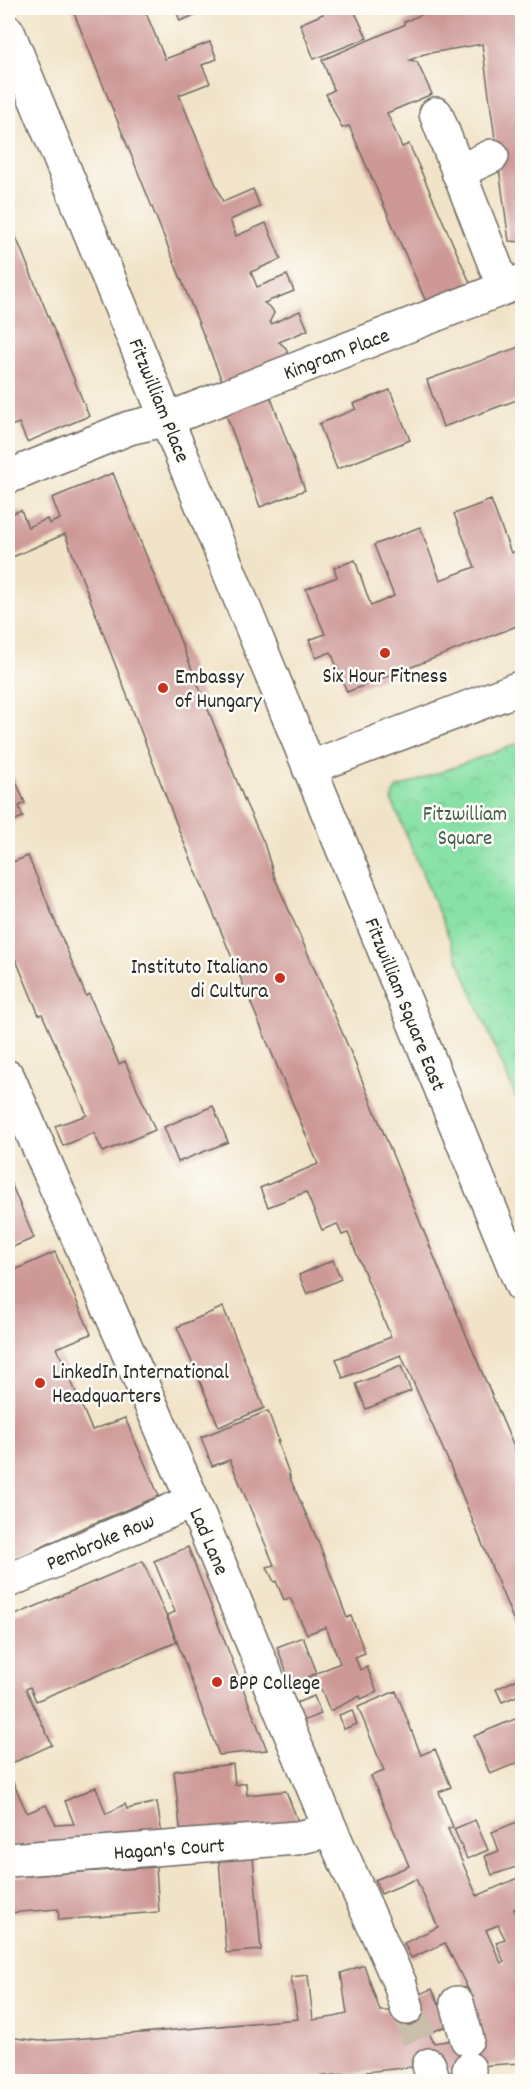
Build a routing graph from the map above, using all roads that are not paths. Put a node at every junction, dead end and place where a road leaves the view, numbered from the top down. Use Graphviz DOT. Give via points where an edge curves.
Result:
graph roads {
  1 [pos="8,32"];
  2 [pos="436,114"];
  3 [pos="492,156"];
  4 [pos="458,172"];
  5 [pos="513,284"];
  6 [pos="168,419"];
  7 [pos="8,477"];
  8 [pos="522,687"];
  9 [pos="309,768"];
  10 [pos="8,1077"];
  11 [pos="513,1235"];
  12 [pos="522,1286"];
  13 [pos="193,1501"];
  14 [pos="8,1581"];
  15 [pos="330,1830"];
  16 [pos="8,1860"];
  17 [pos="457,2003"];
  18 [pos="407,2008"];
  19 [pos="468,2063"];
  1 -- 6 [label="street, Fitzwilliam Place"];
  2 -- 4 [label="street, Kingram Place"];
  3 -- 4 [label="street"];
  4 -- 5 [label="street, Kingram Place"];
  5 -- 6 [label="street, Kingram Place"];
  6 -- 7 [label="street, Kingram Place" via="129,428"];
  6 -- 9 [label="street, Fitzwilliam Place"];
  8 -- 9 [label="street"];
  9 -- 11 [label="street, Fitzwilliam Square East"];
  10 -- 13 [label="street, Lad Lane"];
  11 -- 12 [label="street, Fitzwilliam Square East"];
  13 -- 14 [label="street, Pembroke Row"];
  13 -- 15 [label="street, Lad Lane"];
  15 -- 16 [label="street, Hagan's Court" via="297,1838"];
  15 -- 18 [label="street, Lad Lane" via="400,1984"];
  17 -- 19 [label="street"];
}
